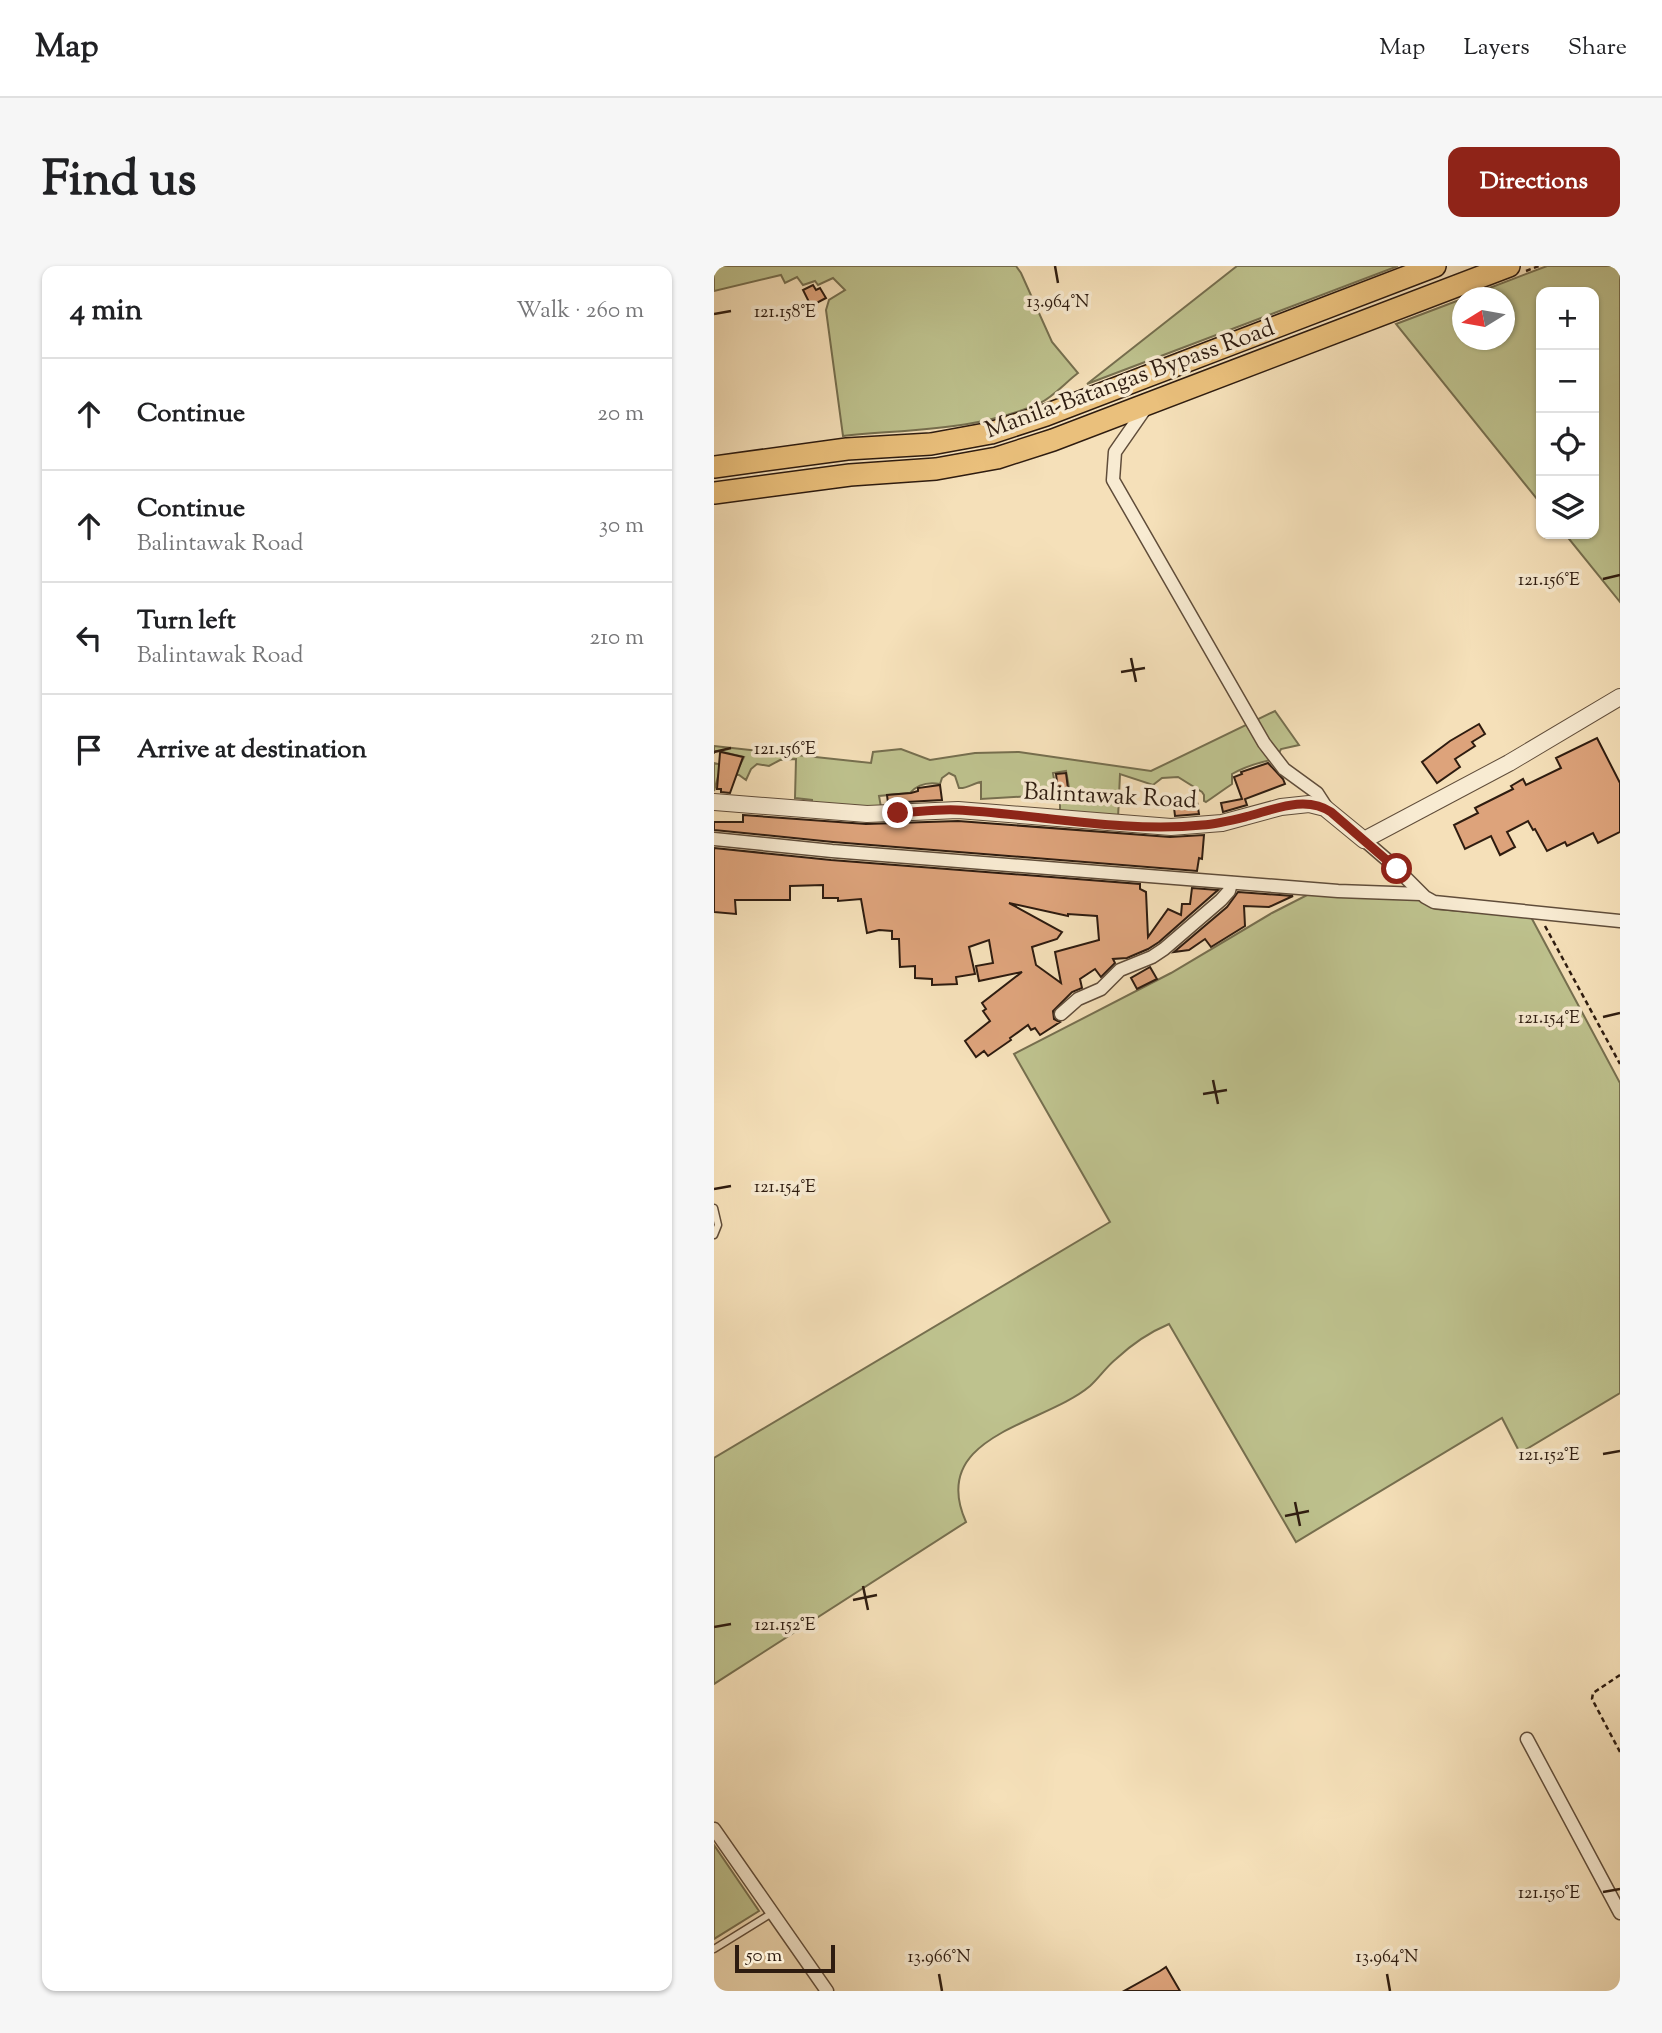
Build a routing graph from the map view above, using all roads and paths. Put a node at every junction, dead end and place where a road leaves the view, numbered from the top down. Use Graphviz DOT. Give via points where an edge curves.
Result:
graph roads {
  1 [pos="1435,266"];
  2 [pos="1509,266"];
  3 [pos="1164,369"];
  4 [pos="1173,394"];
  5 [pos="1149,403"];
  6 [pos="714,467"];
  7 [pos="714,493"];
  8 [pos="1620,696"];
  9 [pos="714,802"];
  10 [pos="1328,810"];
  11 [pos="714,839"];
  12 [pos="1364,840"];
  13 [pos="1231,883"];
  14 [pos="1421,894"];
  15 [pos="1538,914"];
  16 [pos="1620,921"];
  17 [pos="1061,1014"];
  18 [pos="1620,1064"];
  19 [pos="714,1208"];
  20 [pos="714,1236"];
  21 [pos="1620,1675"];
  22 [pos="1527,1739"];
  23 [pos="1620,1752"];
  24 [pos="714,1829"];
  25 [pos="1614,1890"];
  26 [pos="772,1913"];
  27 [pos="1620,1913"];
  28 [pos="714,1949"];
  29 [pos="827,1991"];
  1 -- 3 [label="highway, Manila-Batangas Bypass Road"];
  2 -- 4 [label="highway, Manila-Batangas Bypass Road"];
  3 -- 4 [label="highway"];
  3 -- 6 [label="highway, Manila-Batangas Bypass Road" via="991,433 931,444 847,449"];
  4 -- 5 [label="highway, Manila-Batangas Bypass Road"];
  5 -- 7 [label="highway, Manila-Batangas Bypass Road" via="997,458"];
  5 -- 10 [label="street" via="1115,452 1112,480 1264,743 1284,769 1317,793"];
  8 -- 12 [label="street"];
  9 -- 10 [label="street, Balintawak Road" via="867,814 958,810 1171,827 1222,823 1296,804"];
  10 -- 12 [label="street"];
  11 -- 13 [label="street"];
  12 -- 14 [label="street"];
  13 -- 14 [label="street"];
  13 -- 17 [label="street" via="1223,898 1164,949 1120,970 1101,989 1078,999"];
  14 -- 15 [label="street" via="1437,903"];
  15 -- 16 [label="street"];
  15 -- 18 [label="path"];
  19 -- 20 [label="lane" via="718,1225"];
  21 -- 23 [label="path" via="1592,1693 1592,1699"];
  22 -- 25 [label="street"];
  24 -- 26 [label="street"];
  25 -- 27 [label="street"];
  26 -- 28 [label="lane"];
  26 -- 29 [label="street"];
}
